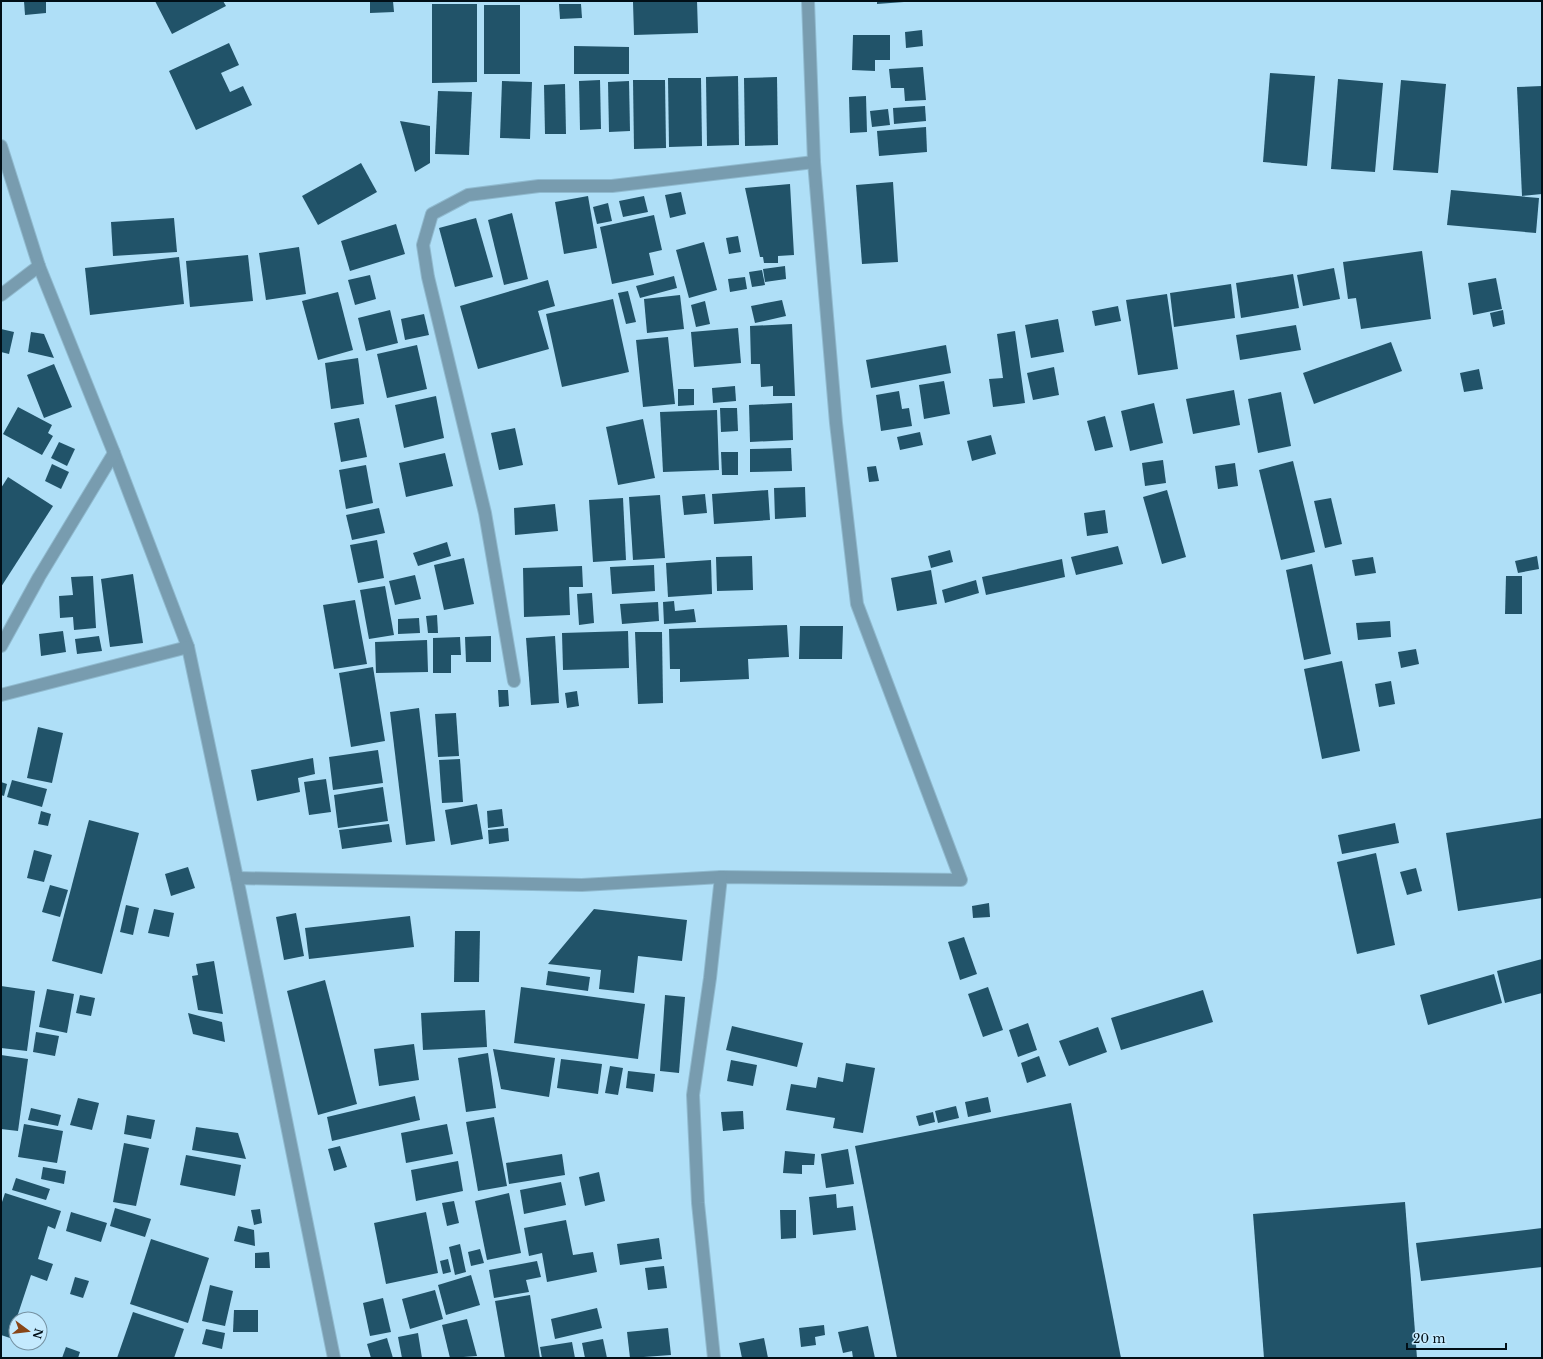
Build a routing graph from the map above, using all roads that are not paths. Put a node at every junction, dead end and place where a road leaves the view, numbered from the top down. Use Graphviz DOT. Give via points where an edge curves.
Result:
graph roads {
  1 [pos="808,1"];
  2 [pos="1,146"];
  3 [pos="814,162"];
  4 [pos="39,266"];
  5 [pos="1,295"];
  6 [pos="114,453"];
  7 [pos="1,646"];
  8 [pos="188,647"];
  9 [pos="514,681"];
  10 [pos="1,695"];
  11 [pos="721,877"];
  12 [pos="237,878"];
  13 [pos="334,1358"];
  14 [pos="714,1358"];
  1 -- 3 [label="street"];
  2 -- 4 [label="street"];
  3 -- 9 [label="street" via="612,186 539,186 468,195 432,214 423,245 428,277 485,513"];
  3 -- 11 [label="street" via="836,423 856,604 961,880"];
  4 -- 5 [label="street"];
  4 -- 6 [label="street"];
  6 -- 7 [label="street" via="39,577"];
  6 -- 8 [label="street"];
  8 -- 10 [label="street"];
  8 -- 12 [label="street"];
  11 -- 12 [label="street" via="582,885"];
  11 -- 14 [label="street" via="710,978 693,1094 698,1203"];
  12 -- 13 [label="street"];
}
